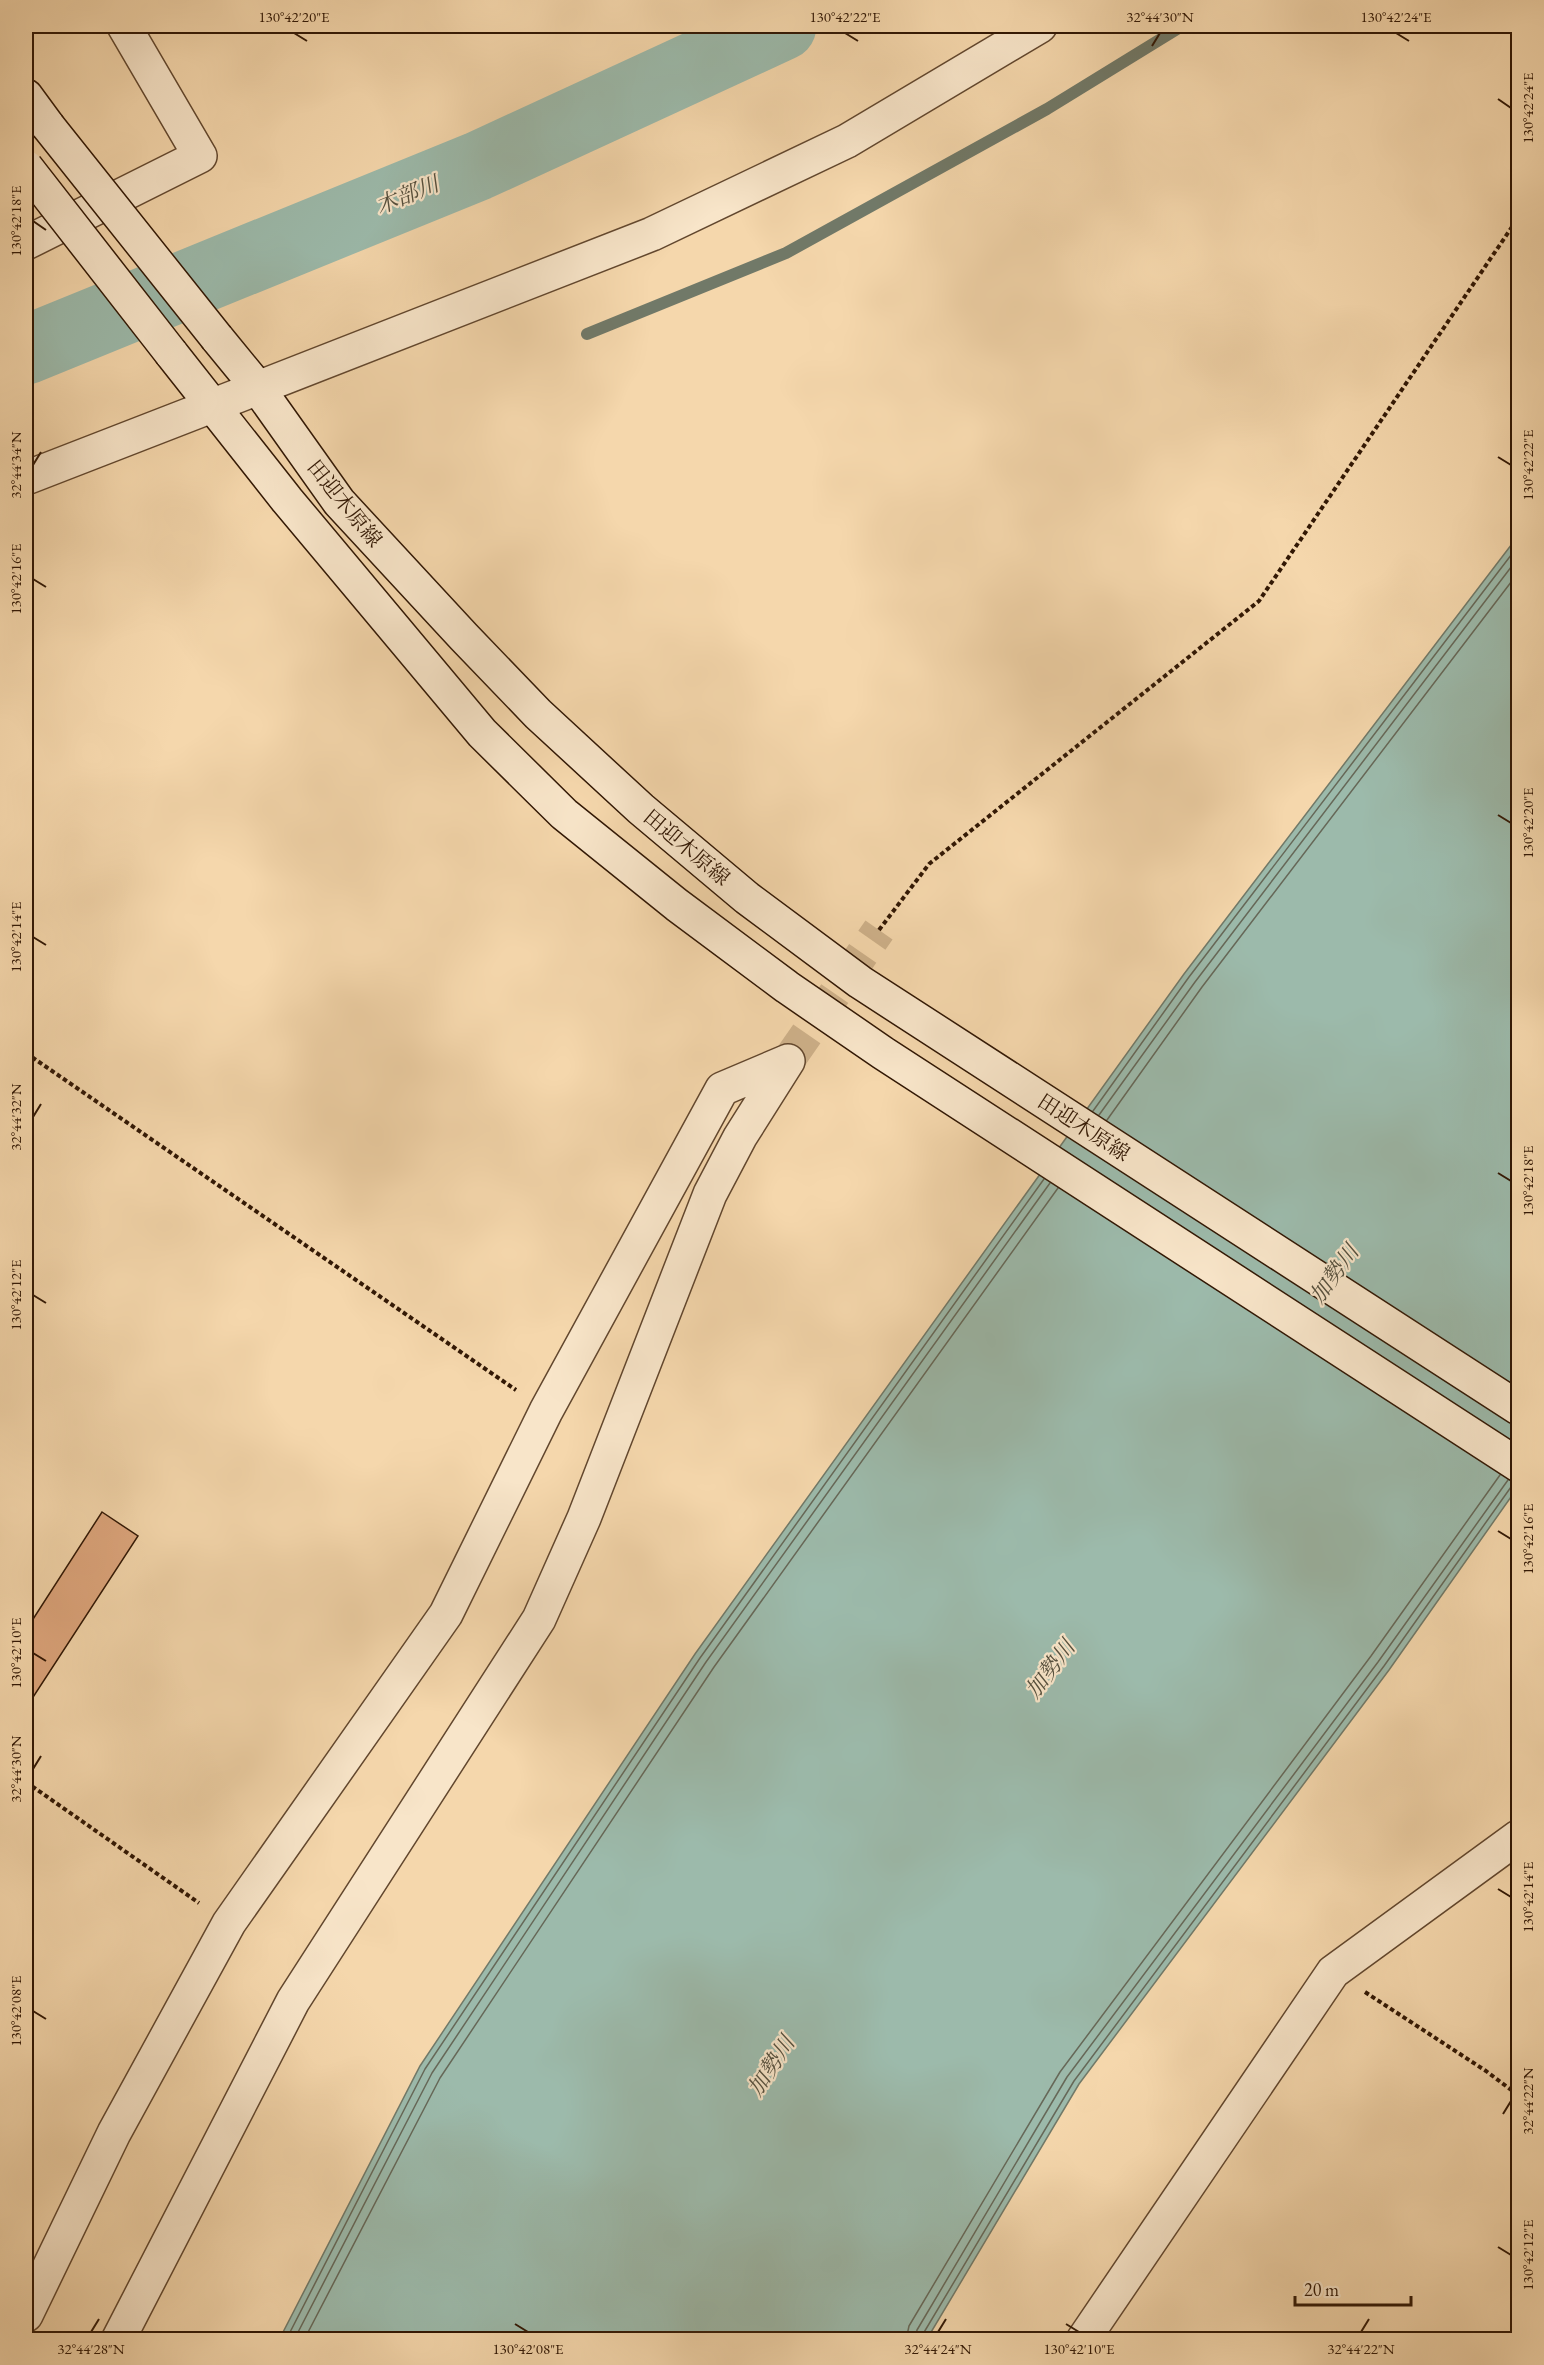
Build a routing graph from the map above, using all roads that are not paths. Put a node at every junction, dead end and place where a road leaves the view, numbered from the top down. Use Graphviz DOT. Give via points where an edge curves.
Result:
graph roads {
  1 [pos="124,26"];
  2 [pos="1040,26"];
  3 [pos="26,96"];
  4 [pos="26,167"];
  5 [pos="26,243"];
  6 [pos="258,388"];
  7 [pos="213,405"];
  8 [pos="26,478"];
  9 [pos="1518,1408"];
  10 [pos="1518,1465"];
  11 [pos="1518,1838"];
  12 [pos="26,2315"];
  13 [pos="118,2340"];
  14 [pos="1083,2340"];
  1 -- 5 [label="street" via="200,156"];
  2 -- 6 [label="street" via="847,141 652,234"];
  3 -- 6 [label="street, 田迎木原線, bridge"];
  4 -- 7 [label="street, 田迎木原線, bridge"];
  6 -- 7 [label="street"];
  6 -- 9 [label="street, 田迎木原線" via="346,510 538,714 641,809 747,898 860,981"];
  7 -- 8 [label="street"];
  7 -- 10 [label="street, 田迎木原線" via="287,500 482,733 564,813 677,905 883,1053"];
  11 -- 14 [label="street" via="1333,1972"];
  12 -- 13 [label="street" via="114,2133 229,1923 446,1614 546,1411 722,1089 788,1060 710,1194 584,1518 538,1619 294,2001"];
}
